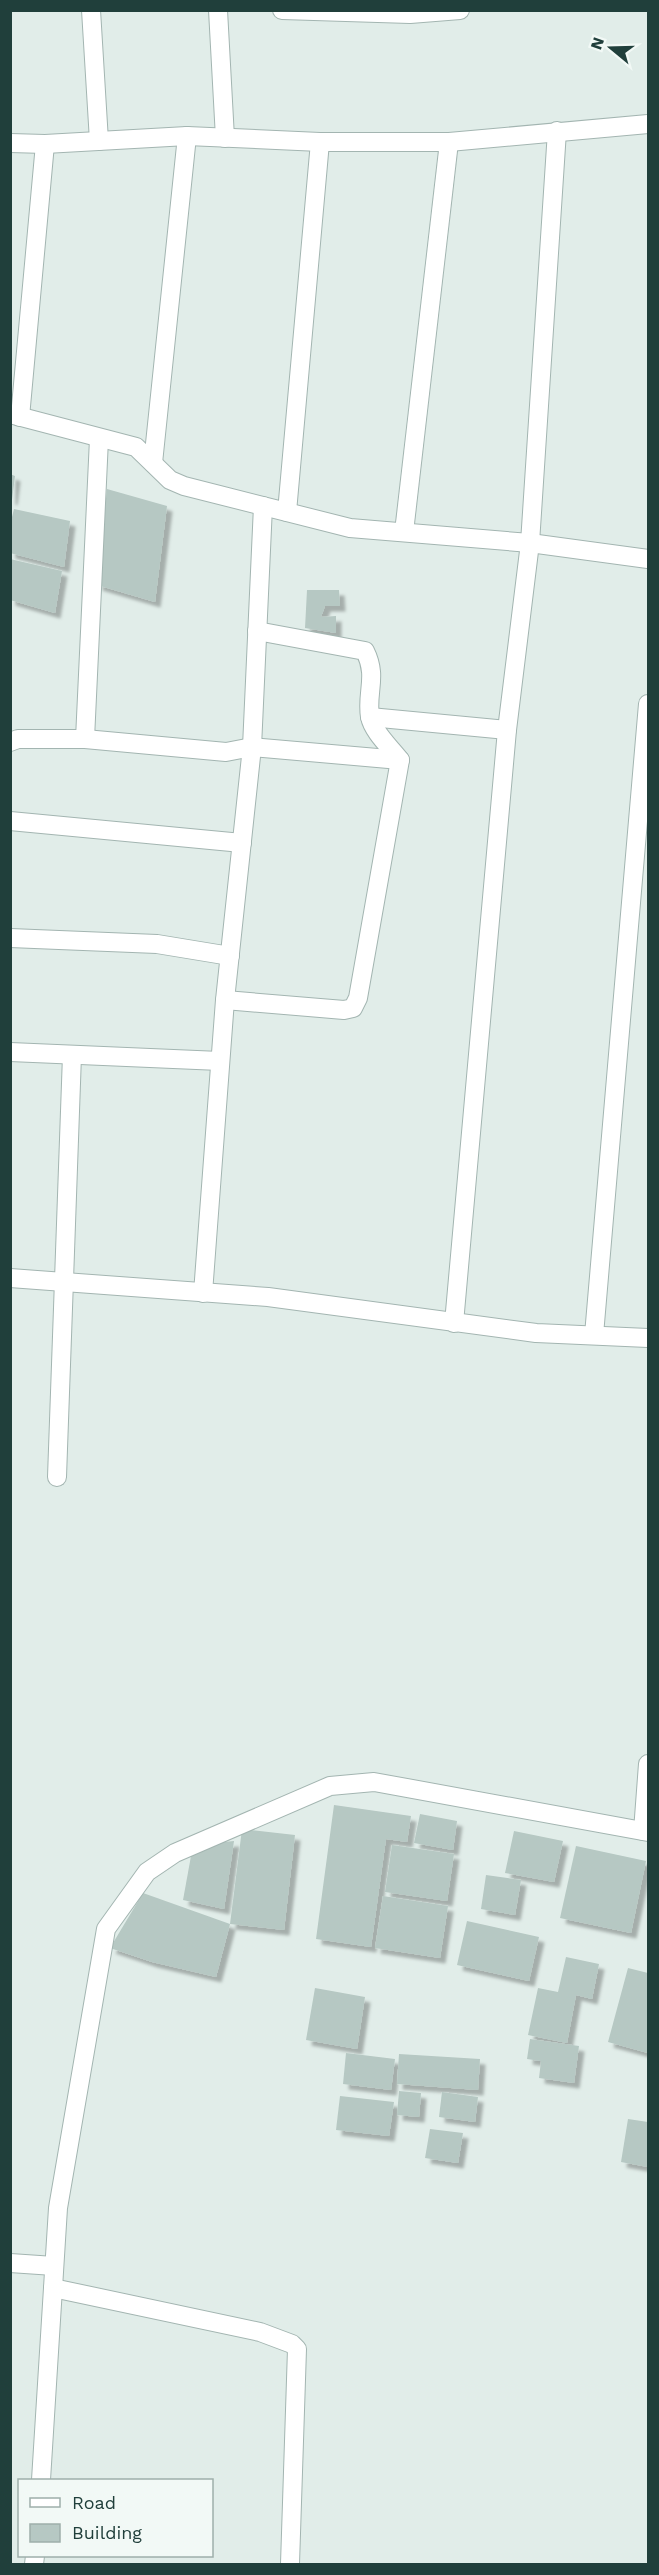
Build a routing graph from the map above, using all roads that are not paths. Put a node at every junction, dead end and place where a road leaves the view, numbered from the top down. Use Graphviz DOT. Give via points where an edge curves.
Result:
graph roads {
  1 [pos="91,10"];
  2 [pos="218,10"];
  3 [pos="282,10"];
  4 [pos="460,10"];
  5 [pos="648,124"];
  6 [pos="557,131"];
  7 [pos="187,136"];
  8 [pos="225,138"];
  9 [pos="99,141"];
  10 [pos="10,142"];
  11 [pos="320,142"];
  12 [pos="449,142"];
  13 [pos="45,144"];
  14 [pos="15,416"];
  15 [pos="99,439"];
  16 [pos="153,463"];
  17 [pos="263,506"];
  18 [pos="287,512"];
  19 [pos="404,532"];
  20 [pos="530,543"];
  21 [pos="648,559"];
  22 [pos="257,631"];
  23 [pos="648,704"];
  24 [pos="370,717"];
  25 [pos="507,730"];
  26 [pos="85,739"];
  27 [pos="10,742"];
  28 [pos="252,747"];
  29 [pos="400,760"];
  30 [pos="10,821"];
  31 [pos="242,843"];
  32 [pos="10,938"];
  33 [pos="230,956"];
  34 [pos="225,1000"];
  35 [pos="10,1052"];
  36 [pos="72,1055"];
  37 [pos="220,1061"];
  38 [pos="10,1278"];
  39 [pos="65,1283"];
  40 [pos="203,1293"];
  41 [pos="454,1323"];
  42 [pos="594,1335"];
  43 [pos="648,1338"];
  44 [pos="57,1477"];
  45 [pos="648,1764"];
  46 [pos="646,1831"];
  47 [pos="10,2263"];
  48 [pos="54,2266"];
  49 [pos="53,2288"];
  50 [pos="42,2479"];
  51 [pos="290,2565"];
  1 -- 9 [label="street"];
  2 -- 8 [label="street"];
  3 -- 4 [label="street" via="410,14"];
  5 -- 6 [label="street"];
  6 -- 12 [label="street"];
  6 -- 20 [label="street"];
  7 -- 8 [label="street"];
  7 -- 9 [label="street"];
  7 -- 16 [label="street"];
  8 -- 11 [label="street"];
  9 -- 13 [label="street"];
  10 -- 13 [label="street"];
  11 -- 12 [label="street"];
  11 -- 18 [label="street"];
  12 -- 19 [label="street"];
  13 -- 14 [label="street"];
  14 -- 15 [label="street"];
  15 -- 16 [label="street" via="136,447"];
  15 -- 26 [label="street"];
  16 -- 17 [label="street" via="170,480 184,486"];
  17 -- 18 [label="street"];
  17 -- 22 [label="street"];
  18 -- 19 [label="street" via="350,528"];
  19 -- 20 [label="street"];
  20 -- 21 [label="street"];
  20 -- 25 [label="street"];
  22 -- 24 [label="street" via="365,651 373,681"];
  22 -- 28 [label="street"];
  23 -- 42 [label="street"];
  24 -- 25 [label="street"];
  24 -- 29 [label="street"];
  25 -- 41 [label="street"];
  26 -- 27 [label="street"];
  26 -- 28 [label="street" via="226,752"];
  28 -- 29 [label="street"];
  28 -- 31 [label="street"];
  29 -- 34 [label="street" via="358,998 352,1008"];
  30 -- 31 [label="street"];
  31 -- 33 [label="street"];
  32 -- 33 [label="street" via="157,944"];
  33 -- 34 [label="street"];
  34 -- 37 [label="street"];
  35 -- 36 [label="street"];
  36 -- 37 [label="street"];
  36 -- 39 [label="street"];
  37 -- 40 [label="street"];
  38 -- 39 [label="street"];
  39 -- 40 [label="street"];
  39 -- 44 [label="street"];
  40 -- 41 [label="street" via="268,1297"];
  41 -- 42 [label="street"];
  42 -- 43 [label="street"];
  45 -- 46 [label="street"];
  46 -- 48 [label="street" via="374,1782 330,1786 175,1853 147,1872 106,1929 58,2208"];
  47 -- 48 [label="street"];
  48 -- 49 [label="street"];
  49 -- 50 [label="street"];
  49 -- 51 [label="street" via="260,2332 297,2349"];
}
